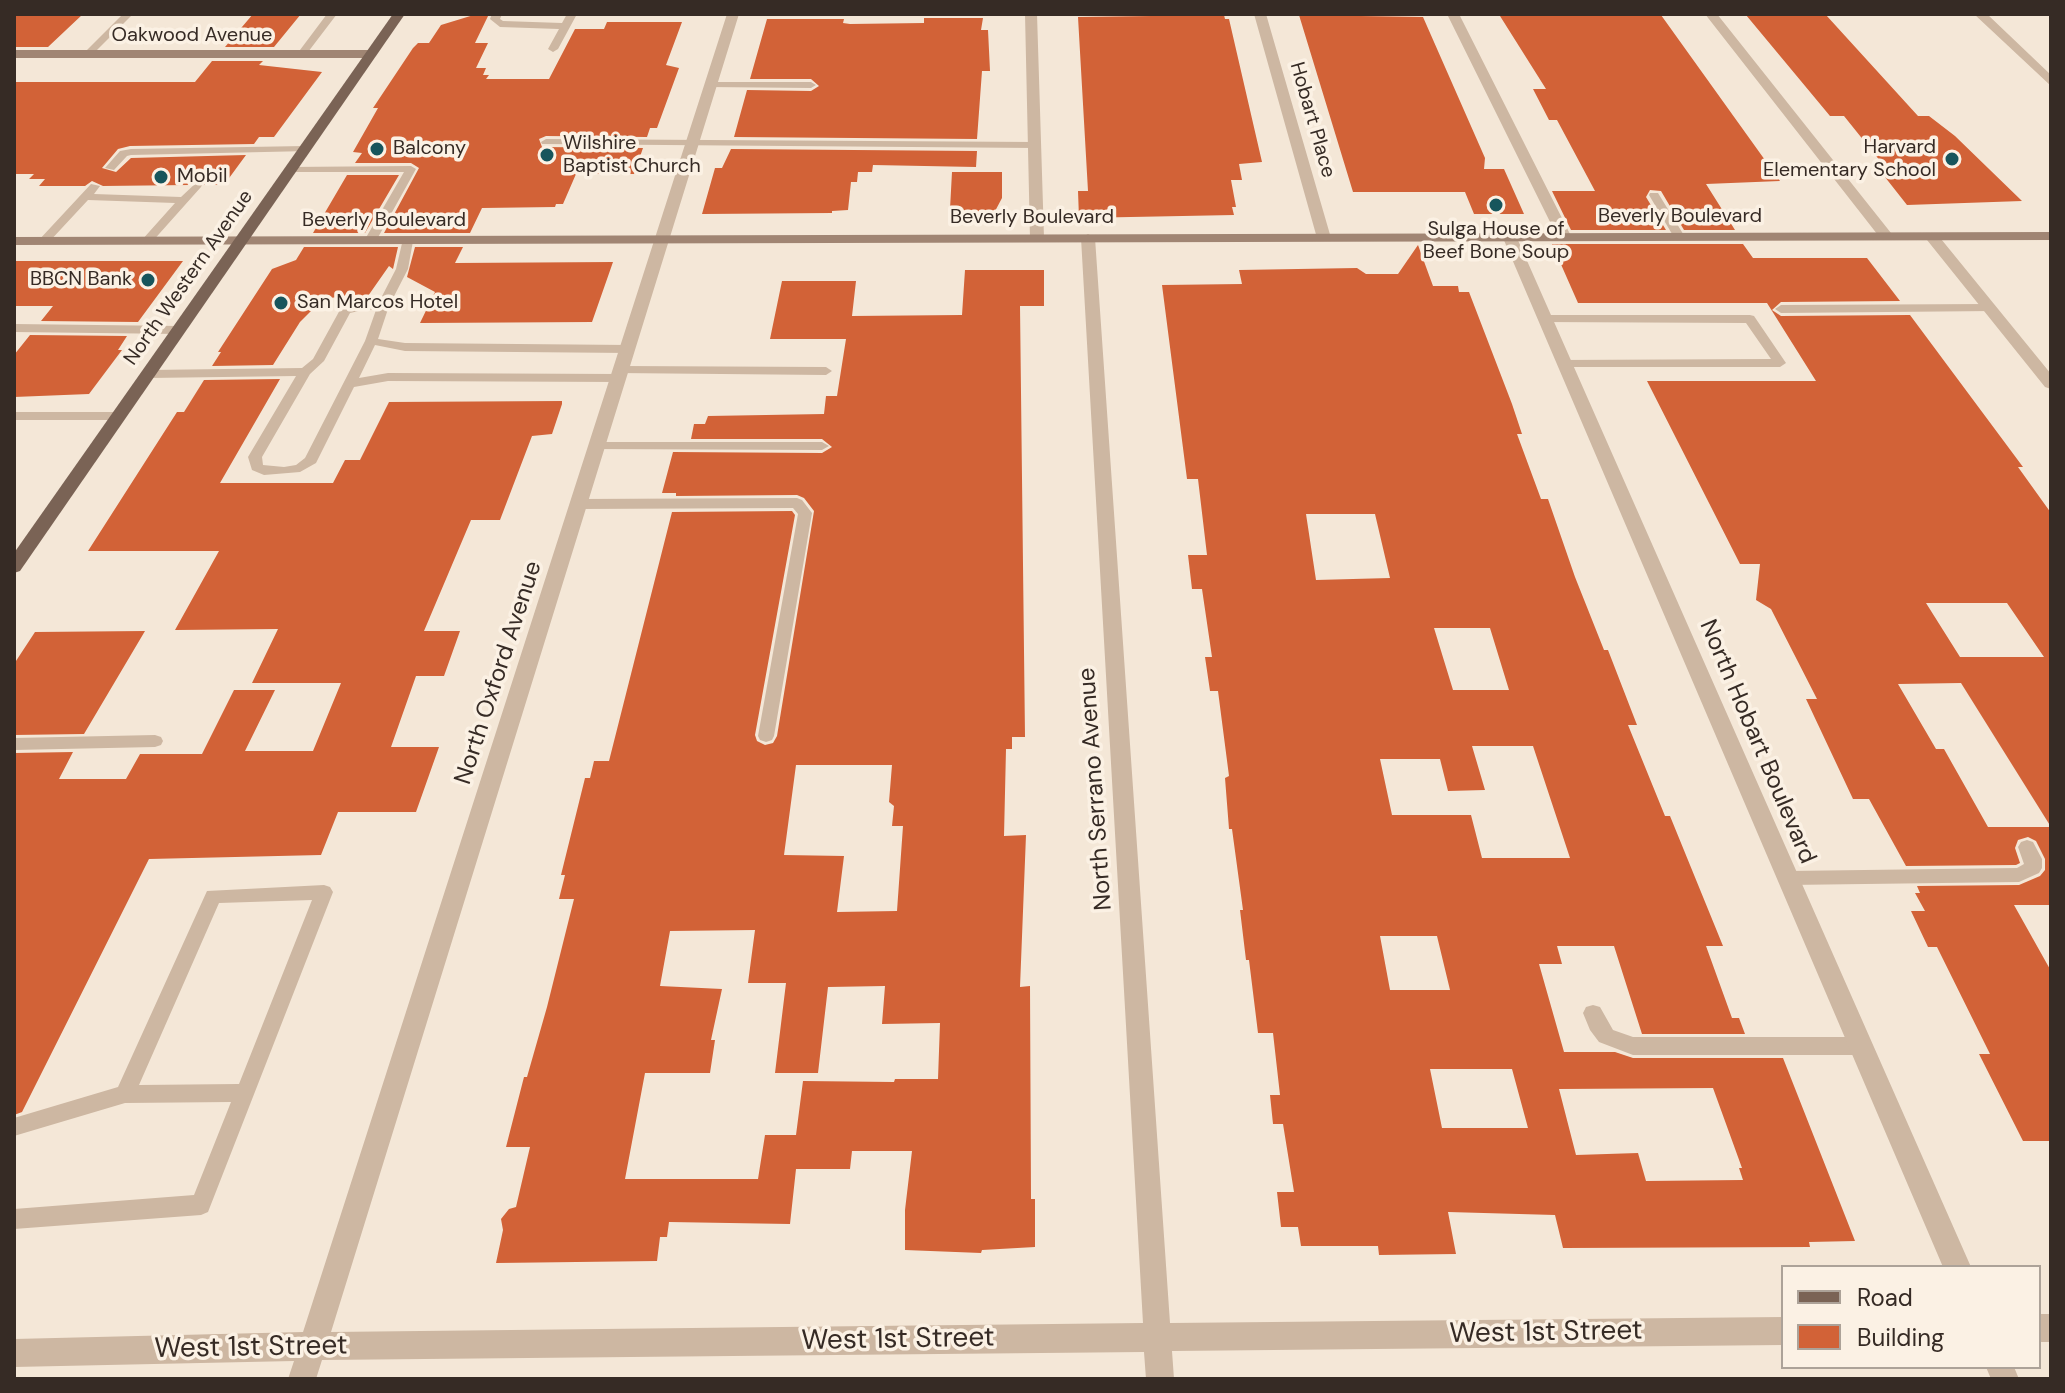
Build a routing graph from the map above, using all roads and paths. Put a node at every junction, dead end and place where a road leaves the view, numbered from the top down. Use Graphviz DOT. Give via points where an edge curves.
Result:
graph roads {
  1 [pos="128,14"];
  2 [pos="332,14"];
  3 [pos="399,14"];
  4 [pos="497,14"];
  5 [pos="572,14"];
  6 [pos="733,14"];
  7 [pos="1031,14"];
  8 [pos="1260,14"];
  9 [pos="1453,14"];
  10 [pos="1711,14"];
  11 [pos="1980,14"];
  12 [pos="566,26"];
  13 [pos="553,49"];
  14 [pos="14,54"];
  15 [pos="88,54"];
  16 [pos="302,54"];
  17 [pos="370,54"];
  18 [pos="2051,82"];
  19 [pos="711,85"];
  20 [pos="811,85"];
  21 [pos="546,142"];
  22 [pos="693,143"];
  23 [pos="1035,145"];
  24 [pos="305,149"];
  25 [pos="110,168"];
  26 [pos="291,169"];
  27 [pos="197,185"];
  28 [pos="95,186"];
  29 [pos="1654,195"];
  30 [pos="84,197"];
  31 [pos="181,200"];
  32 [pos="1886,236"];
  33 [pos="2051,236"];
  34 [pos="1679,237"];
  35 [pos="1932,237"];
  36 [pos="1037,238"];
  37 [pos="1088,238"];
  38 [pos="1324,238"];
  39 [pos="1510,238"];
  40 [pos="1565,238"];
  41 [pos="663,240"];
  42 [pos="14,241"];
  43 [pos="44,241"];
  44 [pos="147,241"];
  45 [pos="241,241"];
  46 [pos="370,241"];
  47 [pos="407,241"];
  48 [pos="383,306"];
  49 [pos="1990,308"];
  50 [pos="1781,309"];
  51 [pos="1545,319"];
  52 [pos="14,328"];
  53 [pos="179,330"];
  54 [pos="371,341"];
  55 [pos="629,349"];
  56 [pos="1564,363"];
  57 [pos="826,371"];
  58 [pos="305,372"];
  59 [pos="149,374"];
  60 [pos="620,374"];
  61 [pos="349,384"];
  62 [pos="2051,384"];
  63 [pos="14,416"];
  64 [pos="119,416"];
  65 [pos="597,446"];
  66 [pos="822,446"];
  67 [pos="579,504"];
  68 [pos="14,567"];
  69 [pos="766,736"];
  70 [pos="155,741"];
  71 [pos="14,744"];
  72 [pos="2027,847"];
  73 [pos="1788,878"];
  74 [pos="1593,1013"];
  75 [pos="1861,1046"];
  76 [pos="244,1093"];
  77 [pos="125,1094"];
  78 [pos="15,1130"];
  79 [pos="14,1219"];
  80 [pos="1956,1265"];
  81 [pos="1781,1331"];
  82 [pos="1157,1337"];
  83 [pos="312,1346"];
  84 [pos="14,1353"];
  85 [pos="302,1379"];
  86 [pos="1160,1379"];
  1 -- 15 [label="lane"];
  2 -- 16 [label="lane"];
  3 -- 17 [label="main road, North Western Avenue"];
  4 -- 12 [label="lane" via="500,24"];
  5 -- 12 [label="lane"];
  6 -- 19 [label="street, North Oxford Avenue"];
  7 -- 23 [label="street"];
  8 -- 38 [label="street, Hobart Place"];
  9 -- 40 [label="street"];
  10 -- 32 [label="street"];
  11 -- 18 [label="street"];
  12 -- 13 [label="lane"];
  14 -- 15 [label="main road, Oakwood Avenue"];
  15 -- 16 [label="main road, Oakwood Avenue"];
  16 -- 17 [label="main road, Oakwood Avenue"];
  17 -- 24 [label="main road, North Western Avenue"];
  19 -- 20 [label="lane"];
  19 -- 22 [label="street, North Oxford Avenue"];
  21 -- 22 [label="lane"];
  22 -- 23 [label="lane"];
  22 -- 41 [label="street, North Oxford Avenue"];
  23 -- 36 [label="street"];
  24 -- 25 [label="lane" via="220,155 131,152"];
  24 -- 26 [label="main road, North Western Avenue"];
  26 -- 45 [label="main road, North Western Avenue"];
  26 -- 46 [label="lane" via="411,169"];
  27 -- 31 [label="lane"];
  28 -- 30 [label="lane"];
  29 -- 34 [label="lane"];
  30 -- 31 [label="lane"];
  30 -- 43 [label="lane"];
  31 -- 44 [label="lane"];
  32 -- 34 [label="main road, Beverly Boulevard"];
  32 -- 35 [label="main road, Beverly Boulevard"];
  33 -- 35 [label="main road, Beverly Boulevard"];
  34 -- 40 [label="main road, Beverly Boulevard"];
  35 -- 49 [label="street"];
  36 -- 37 [label="main road, Beverly Boulevard"];
  36 -- 41 [label="main road, Beverly Boulevard"];
  37 -- 38 [label="main road, Beverly Boulevard"];
  37 -- 82 [label="street, North Serrano Avenue"];
  38 -- 39 [label="main road, Beverly Boulevard"];
  39 -- 40 [label="main road, Beverly Boulevard"];
  39 -- 51 [label="street, North Hobart Boulevard"];
  41 -- 47 [label="main road, Beverly Boulevard"];
  41 -- 55 [label="street, North Oxford Avenue"];
  42 -- 43 [label="main road, Beverly Boulevard"];
  43 -- 44 [label="main road, Beverly Boulevard"];
  44 -- 45 [label="main road, Beverly Boulevard"];
  45 -- 46 [label="main road, Beverly Boulevard"];
  45 -- 53 [label="main road, North Western Avenue"];
  46 -- 47 [label="main road, Beverly Boulevard"];
  47 -- 48 [label="lane" via="402,269"];
  48 -- 54 [label="lane"];
  48 -- 58 [label="lane" via="345,311 318,361"];
  49 -- 50 [label="lane"];
  49 -- 62 [label="street"];
  51 -- 56 [label="street, North Hobart Boulevard"];
  51 -- 56 [label="lane" via="1750,319 1780,363"];
  52 -- 53 [label="lane"];
  53 -- 59 [label="main road, North Western Avenue"];
  54 -- 55 [label="lane" via="405,347"];
  54 -- 61 [label="lane"];
  55 -- 60 [label="street, North Oxford Avenue"];
  56 -- 73 [label="street, North Hobart Boulevard"];
  57 -- 60 [label="lane"];
  58 -- 59 [label="lane"];
  58 -- 61 [label="lane" via="255,457 264,471 300,468 311,460"];
  59 -- 64 [label="main road, North Western Avenue"];
  60 -- 61 [label="lane" via="388,377"];
  60 -- 65 [label="street, North Oxford Avenue"];
  63 -- 64 [label="lane"];
  64 -- 68 [label="main road, North Western Avenue"];
  65 -- 66 [label="lane"];
  65 -- 67 [label="street, North Oxford Avenue"];
  67 -- 69 [label="lane" via="797,503 805,513"];
  67 -- 83 [label="street, North Oxford Avenue"];
  70 -- 71 [label="lane"];
  72 -- 73 [label="lane" via="2033,868 2019,875"];
  73 -- 75 [label="street, North Hobart Boulevard"];
  74 -- 75 [label="lane" via="1606,1036 1633,1046"];
  75 -- 80 [label="street, North Hobart Boulevard"];
  76 -- 77 [label="lane"];
  76 -- 77 [label="lane" via="324,892 213,896"];
  76 -- 79 [label="lane" via="201,1205"];
  77 -- 78 [label="lane" via="47,1115"];
  81 -- 82 [label="street, West 1st Street"];
  82 -- 83 [label="street, West 1st Street"];
  82 -- 86 [label="street, North Serrano Avenue"];
  83 -- 84 [label="street, West 1st Street"];
  83 -- 85 [label="street, North Oxford Avenue"];
}
